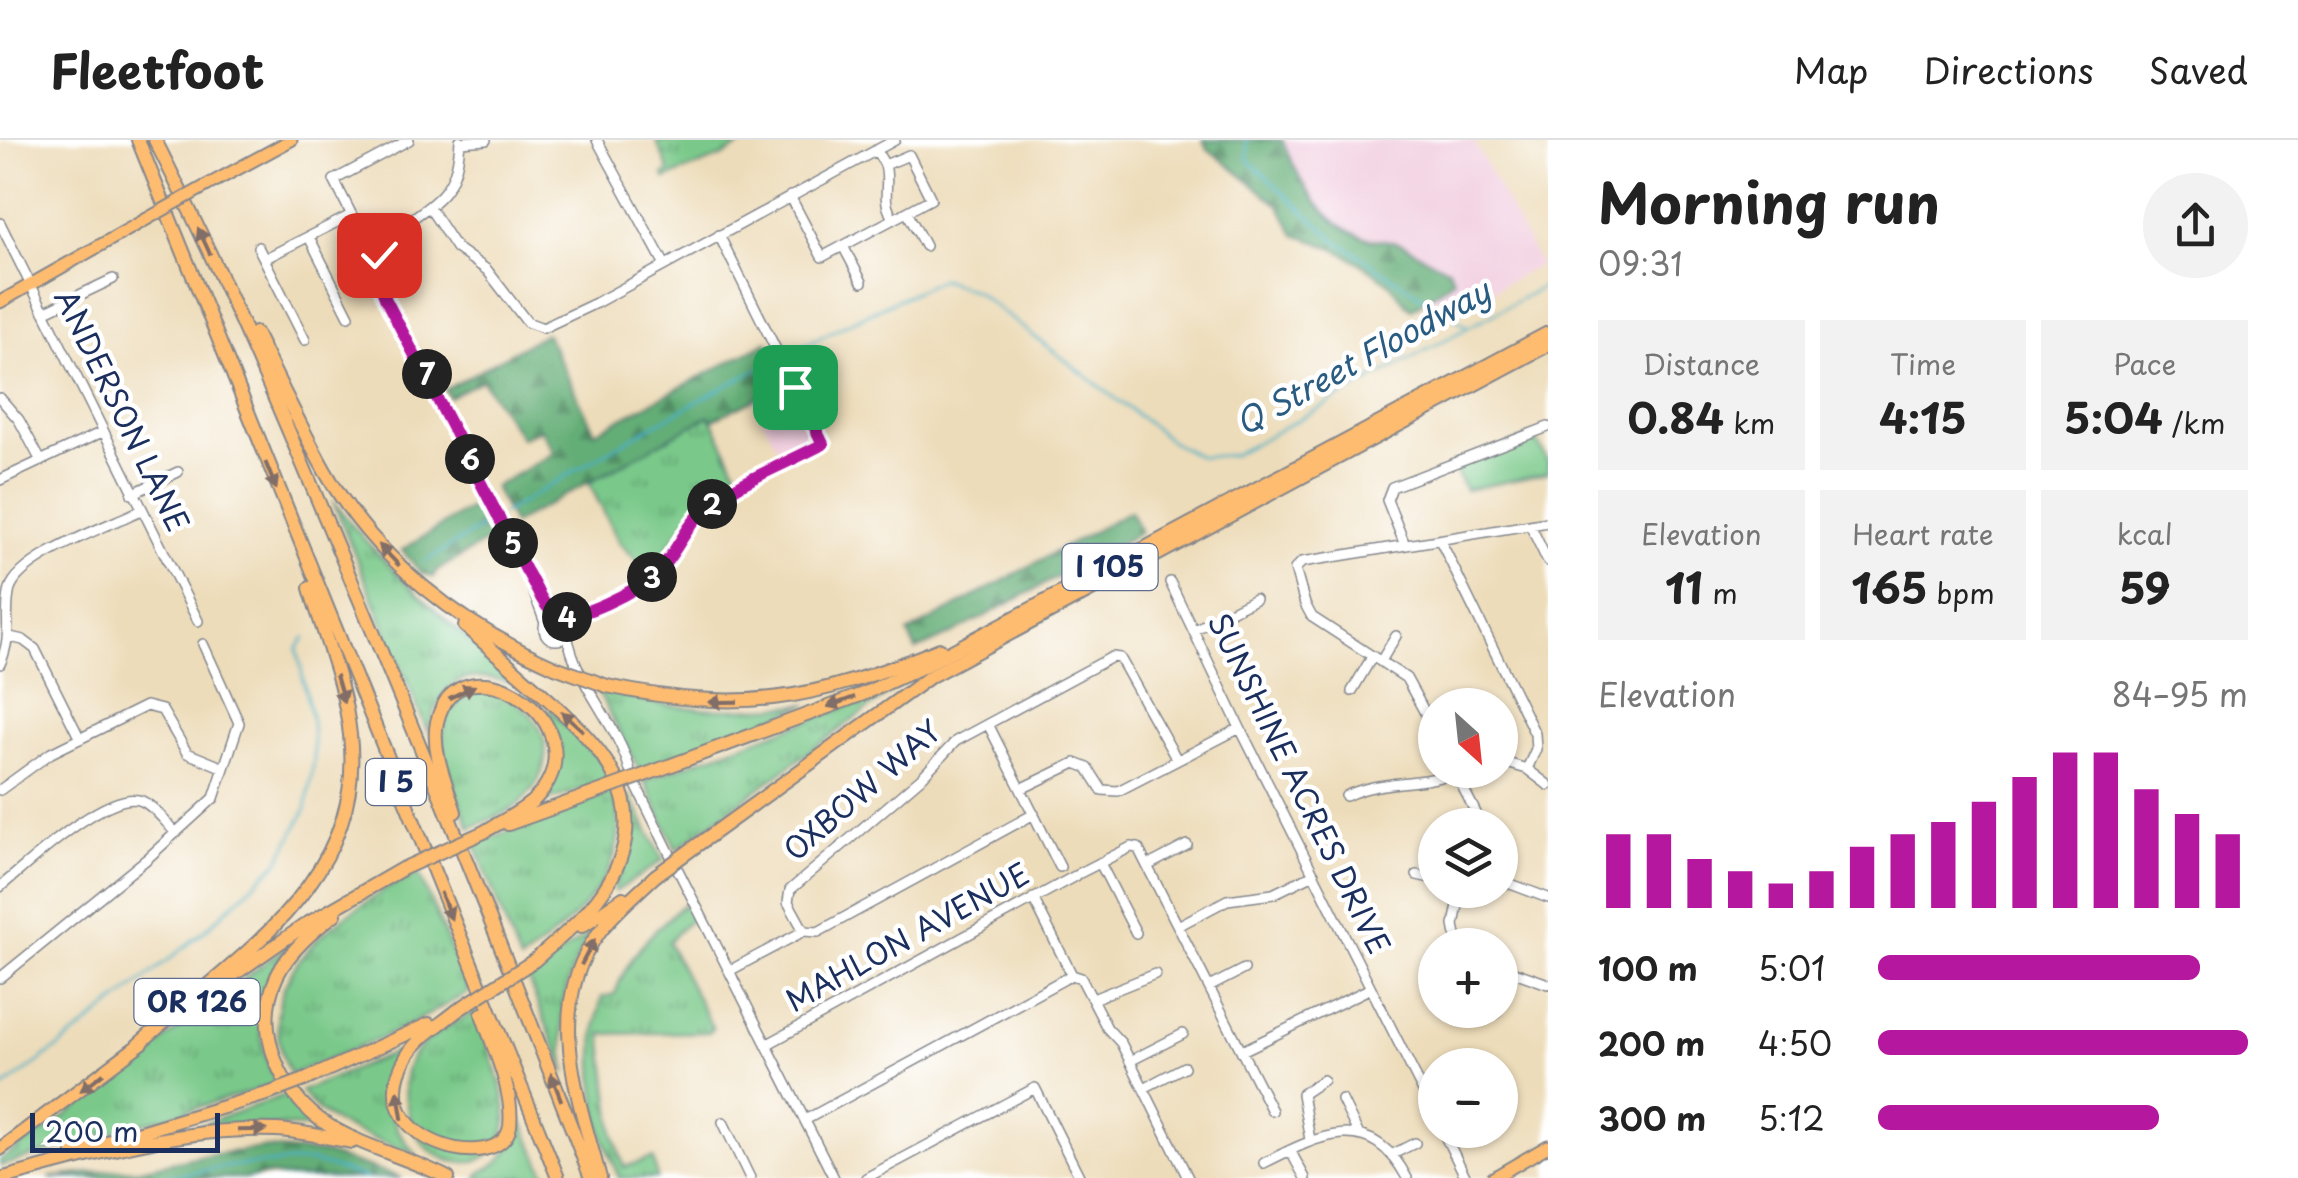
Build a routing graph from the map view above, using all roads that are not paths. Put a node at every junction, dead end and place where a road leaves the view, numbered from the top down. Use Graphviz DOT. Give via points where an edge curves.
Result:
graph roads {
  1 [pos="138,140"];
  2 [pos="155,140"];
  3 [pos="291,140"];
  4 [pos="409,140"];
  5 [pos="486,140"];
  6 [pos="596,140"];
  7 [pos="895,140"];
  8 [pos="460,141"];
  9 [pos="876,150"];
  10 [pos="884,165"];
  11 [pos="790,196"];
  12 [pos="429,207"];
  13 [pos="907,212"];
  14 [pos="890,213"];
  15 [pos="351,216"];
  16 [pos="1,227"];
  17 [pos="309,236"];
  18 [pos="719,236"];
  19 [pos="843,246"];
  20 [pos="925,246"];
  21 [pos="258,247"];
  22 [pos="381,250"];
  23 [pos="264,259"];
  24 [pos="665,265"];
  25 [pos="219,272"];
  26 [pos="112,279"];
  27 [pos="862,282"];
  28 [pos="32,286"];
  29 [pos="0,302"];
  30 [pos="44,312"];
  31 [pos="348,316"];
  32 [pos="1548,333"];
  33 [pos="305,340"];
  34 [pos="1548,345"];
  35 [pos="0,398"];
  36 [pos="1548,427"];
  37 [pos="102,432"];
  38 [pos="40,460"];
  39 [pos="178,472"];
  40 [pos="0,480"];
  41 [pos="132,494"];
  42 [pos="141,510"];
  43 [pos="1548,522"];
  44 [pos="1530,525"];
  45 [pos="292,528"];
  46 [pos="1440,540"];
  47 [pos="1404,546"];
  48 [pos="1548,562"];
  49 [pos="526,570"];
  50 [pos="1170,582"];
  51 [pos="419,585"];
  52 [pos="1255,598"];
  53 [pos="592,610"];
  54 [pos="560,617"];
  55 [pos="198,620"];
  56 [pos="545,623"];
  57 [pos="1004,624"];
  58 [pos="1194,630"];
  59 [pos="567,632"];
  60 [pos="1396,636"];
  61 [pos="10,637"];
  62 [pos="554,641"];
  63 [pos="203,644"];
  64 [pos="1376,659"];
  65 [pos="0,664"];
  66 [pos="585,682"];
  67 [pos="1352,691"];
  68 [pos="592,696"];
  69 [pos="1418,699"];
  70 [pos="988,724"];
  71 [pos="1240,728"];
  72 [pos="80,738"];
  73 [pos="1177,760"];
  74 [pos="1518,766"];
  75 [pos="224,768"];
  76 [pos="1527,768"];
  77 [pos="1418,777"];
  78 [pos="635,782"];
  79 [pos="1548,785"];
  80 [pos="0,790"];
  81 [pos="1022,790"];
  82 [pos="1346,796"];
  83 [pos="1034,814"];
  84 [pos="484,832"];
  85 [pos="176,833"];
  86 [pos="1188,845"];
  87 [pos="671,856"];
  88 [pos="1100,863"];
  89 [pos="1147,866"];
  90 [pos="1060,867"];
  91 [pos="402,868"];
  92 [pos="677,868"];
  93 [pos="1314,874"];
  94 [pos="654,876"];
  95 [pos="474,877"];
  96 [pos="0,887"];
  97 [pos="1518,887"];
  98 [pos="1033,898"];
  99 [pos="1548,898"];
  100 [pos="1178,926"];
  101 [pos="804,932"];
  102 [pos="1136,934"];
  103 [pos="460,939"];
  104 [pos="536,960"];
  105 [pos="1244,969"];
  106 [pos="729,970"];
  107 [pos="1518,973"];
  108 [pos="1072,974"];
  109 [pos="1155,974"];
  110 [pos="0,978"];
  111 [pos="1548,984"];
  112 [pos="1209,987"];
  113 [pos="1371,988"];
  114 [pos="1093,999"];
  115 [pos="458,1010"];
  116 [pos="1183,1034"];
  117 [pos="766,1044"];
  118 [pos="137,1046"];
  119 [pos="1242,1051"];
  120 [pos="1130,1061"];
  121 [pos="1184,1068"];
  122 [pos="1323,1080"];
  123 [pos="1418,1080"];
  124 [pos="1144,1088"];
  125 [pos="1342,1100"];
  126 [pos="1272,1110"];
  127 [pos="805,1120"];
  128 [pos="723,1122"];
  129 [pos="1358,1135"];
  130 [pos="1310,1140"];
  131 [pos="1415,1142"];
  132 [pos="374,1146"];
  133 [pos="1548,1146"];
  134 [pos="1451,1148"];
  135 [pos="0,1150"];
  136 [pos="1290,1150"];
  137 [pos="1392,1154"];
  138 [pos="1264,1163"];
  139 [pos="484,1164"];
  140 [pos="461,1166"];
  141 [pos="1511,1173"];
  142 [pos="2,1178"];
  143 [pos="448,1178"];
  144 [pos="558,1178"];
  145 [pos="591,1178"];
  146 [pos="600,1178"];
  147 [pos="750,1178"];
  148 [pos="834,1178"];
  149 [pos="866,1178"];
  150 [pos="1080,1178"];
  151 [pos="1188,1178"];
  152 [pos="1305,1178"];
  153 [pos="1406,1178"];
  154 [pos="1466,1178"];
  155 [pos="1494,1178"];
  1 -- 45 [label="highway, I 5, one-way"];
  25 -- 2 [label="highway, I 5, one-way"];
  3 -- 28 [label="main road, bridge"];
  4 -- 15 [label="street" via="334,180"];
  5 -- 8 [label="street"];
  6 -- 24 [label="street"];
  7 -- 9 [label="street"];
  8 -- 12 [label="street" via="453,178"];
  9 -- 10 [label="street"];
  9 -- 11 [label="street"];
  10 -- 13 [label="street" via="909,155 931,199"];
  10 -- 14 [label="street"];
  11 -- 18 [label="street"];
  11 -- 19 [label="street" via="822,257"];
  12 -- 22 [label="street" via="396,228"];
  12 -- 24 [label="street" via="456,248 487,270 520,315 538,327 550,327"];
  13 -- 19 [label="street"];
  13 -- 20 [label="street"];
  15 -- 17 [label="street"];
  15 -- 22 [label="street" via="367,242"];
  16 -- 28 [label="street, ANDERSON LANE"];
  17 -- 23 [label="street"];
  17 -- 31 [label="street"];
  18 -- 24 [label="street"];
  18 -- 53 [label="street" via="823,444 712,503 657,574"];
  19 -- 27 [label="street"];
  21 -- 23 [label="street"];
  22 -- 49 [label="street" via="378,283"];
  23 -- 33 [label="street"];
  51 -- 25 [label="highway, one-way" via="338,492"];
  25 -- 95 [label="highway, I 5"];
  26 -- 30 [label="street"];
  28 -- 29 [label="main road"];
  28 -- 30 [label="street, ANDERSON LANE"];
  30 -- 37 [label="street, ANDERSON LANE"];
  32 -- 57 [label="highway, I 105"];
  34 -- 94 [label="highway, I 105, bridge" via="932,676"];
  35 -- 38 [label="street"];
  36 -- 47 [label="street" via="1394,485 1387,500"];
  37 -- 38 [label="street"];
  37 -- 41 [label="street, ANDERSON LANE"];
  38 -- 40 [label="street"];
  39 -- 41 [label="street"];
  41 -- 42 [label="street, ANDERSON LANE"];
  42 -- 55 [label="street, ANDERSON LANE"];
  42 -- 61 [label="street" via="20,572 9,592"];
  43 -- 44 [label="street"];
  44 -- 46 [label="street"];
  44 -- 48 [label="street"];
  45 -- 103 [label="highway, I 5, one-way"];
  45 -- 118 [label="highway, one-way" via="347,714 352,754 344,813 327,860 300,900"];
  46 -- 47 [label="street"];
  46 -- 76 [label="street" via="1535,734"];
  47 -- 64 [label="street" via="1296,566 1312,617"];
  49 -- 54 [label="street"];
  49 -- 56 [label="street"];
  50 -- 58 [label="street, SUNSHINE ACRES DRIVE"];
  57 -- 51 [label="highway, one-way, bridge" via="803,696 696,702 607,686 556,667 502,642"];
  104 -- 51 [label="highway, one-way" via="588,912 616,870 625,834 620,785 583,731"];
  52 -- 58 [label="street"];
  53 -- 54 [label="street"];
  53 -- 59 [label="street"];
  54 -- 56 [label="street"];
  54 -- 59 [label="street"];
  56 -- 62 [label="street" via="544,634"];
  57 -- 84 [label="highway, I 105, one-way, bridge" via="863,694"];
  58 -- 71 [label="street, SUNSHINE ACRES DRIVE"];
  59 -- 62 [label="street"];
  59 -- 66 [label="street"];
  60 -- 64 [label="street"];
  61 -- 65 [label="street"];
  61 -- 72 [label="street" via="34,649"];
  62 -- 66 [label="street"];
  63 -- 75 [label="street" via="238,718"];
  64 -- 67 [label="street"];
  64 -- 69 [label="street" via="1410,683"];
  66 -- 68 [label="street"];
  68 -- 68 [label="street" via="592,704 631,774 598,701"];
  70 -- 73 [label="street, OXBOW WAY" via="1117,656"];
  70 -- 81 [label="street"];
  70 -- 101 [label="street, OXBOW WAY" via="956,741 790,890 788,902"];
  71 -- 73 [label="street"];
  71 -- 93 [label="street, SUNSHINE ACRES DRIVE"];
  72 -- 75 [label="street" via="154,706 188,753"];
  72 -- 80 [label="street"];
  73 -- 81 [label="street" via="1115,792 1102,790 1088,768 1074,763"];
  74 -- 76 [label="street"];
  75 -- 85 [label="street" via="214,798"];
  76 -- 79 [label="street"];
  77 -- 82 [label="street"];
  78 -- 87 [label="street"];
  81 -- 83 [label="street"];
  83 -- 90 [label="street"];
  83 -- 101 [label="street" via="818,932"];
  84 -- 91 [label="highway, I 105, bridge"];
  95 -- 84 [label="highway, one-way" via="435,736 448,698 481,684 527,700 552,743 548,778 538,795"];
  85 -- 96 [label="street" via="145,802 129,799 88,818"];
  85 -- 110 [label="street"];
  86 -- 89 [label="street"];
  88 -- 89 [label="street, MAHLON AVENUE" via="1133,846"];
  88 -- 98 [label="street, MAHLON AVENUE"];
  88 -- 102 [label="street"];
  89 -- 100 [label="street"];
  91 -- 118 [label="highway, OR 126" via="298,929"];
  91 -- 132 [label="highway" via="308,936 277,977 270,1009 272,1048 294,1095 329,1126"];
  92 -- 106 [label="street"];
  93 -- 100 [label="street" via="1273,894 1227,900"];
  93 -- 113 [label="street, SUNSHINE ACRES DRIVE"];
  94 -- 104 [label="highway, I 105"];
  146 -- 94 [label="highway, one-way" via="570,1061 570,1002 599,932"];
  145 -- 95 [label="highway, I 5, one-way"];
  97 -- 99 [label="street"];
  98 -- 108 [label="street"];
  98 -- 117 [label="street, MAHLON AVENUE"];
  100 -- 112 [label="street"];
  101 -- 106 [label="street"];
  103 -- 139 [label="highway" via="509,1102 508,1139"];
  103 -- 144 [label="highway, I 5"];
  104 -- 115 [label="highway, I 105, bridge"];
  105 -- 112 [label="street"];
  106 -- 117 [label="street"];
  107 -- 111 [label="street"];
  108 -- 114 [label="street"];
  108 -- 127 [label="street"];
  109 -- 114 [label="street"];
  112 -- 119 [label="street"];
  113 -- 119 [label="street"];
  113 -- 123 [label="street, SUNSHINE ACRES DRIVE"];
  114 -- 120 [label="street"];
  140 -- 115 [label="highway, one-way" via="418,1145 400,1115 397,1093 413,1047"];
  115 -- 142 [label="highway, bridge" via="307,1079"];
  116 -- 120 [label="street"];
  117 -- 127 [label="street"];
  118 -- 135 [label="highway, OR 126, one-way"];
  119 -- 126 [label="street"];
  120 -- 124 [label="street"];
  121 -- 124 [label="street"];
  122 -- 130 [label="street" via="1301,1096"];
  124 -- 151 [label="street"];
  125 -- 129 [label="street"];
  127 -- 148 [label="street"];
  128 -- 147 [label="street"];
  129 -- 130 [label="street"];
  129 -- 137 [label="street" via="1376,1139"];
  130 -- 136 [label="street"];
  131 -- 137 [label="street"];
  142 -- 132 [label="highway, one-way" via="234,1130 279,1130"];
  132 -- 143 [label="highway"];
  133 -- 141 [label="main road"];
  134 -- 154 [label="street"];
  136 -- 138 [label="street"];
  136 -- 152 [label="street"];
  137 -- 153 [label="street"];
  141 -- 155 [label="main road"];
  149 -- 150 [label="street" via="1034,1088"];
}
